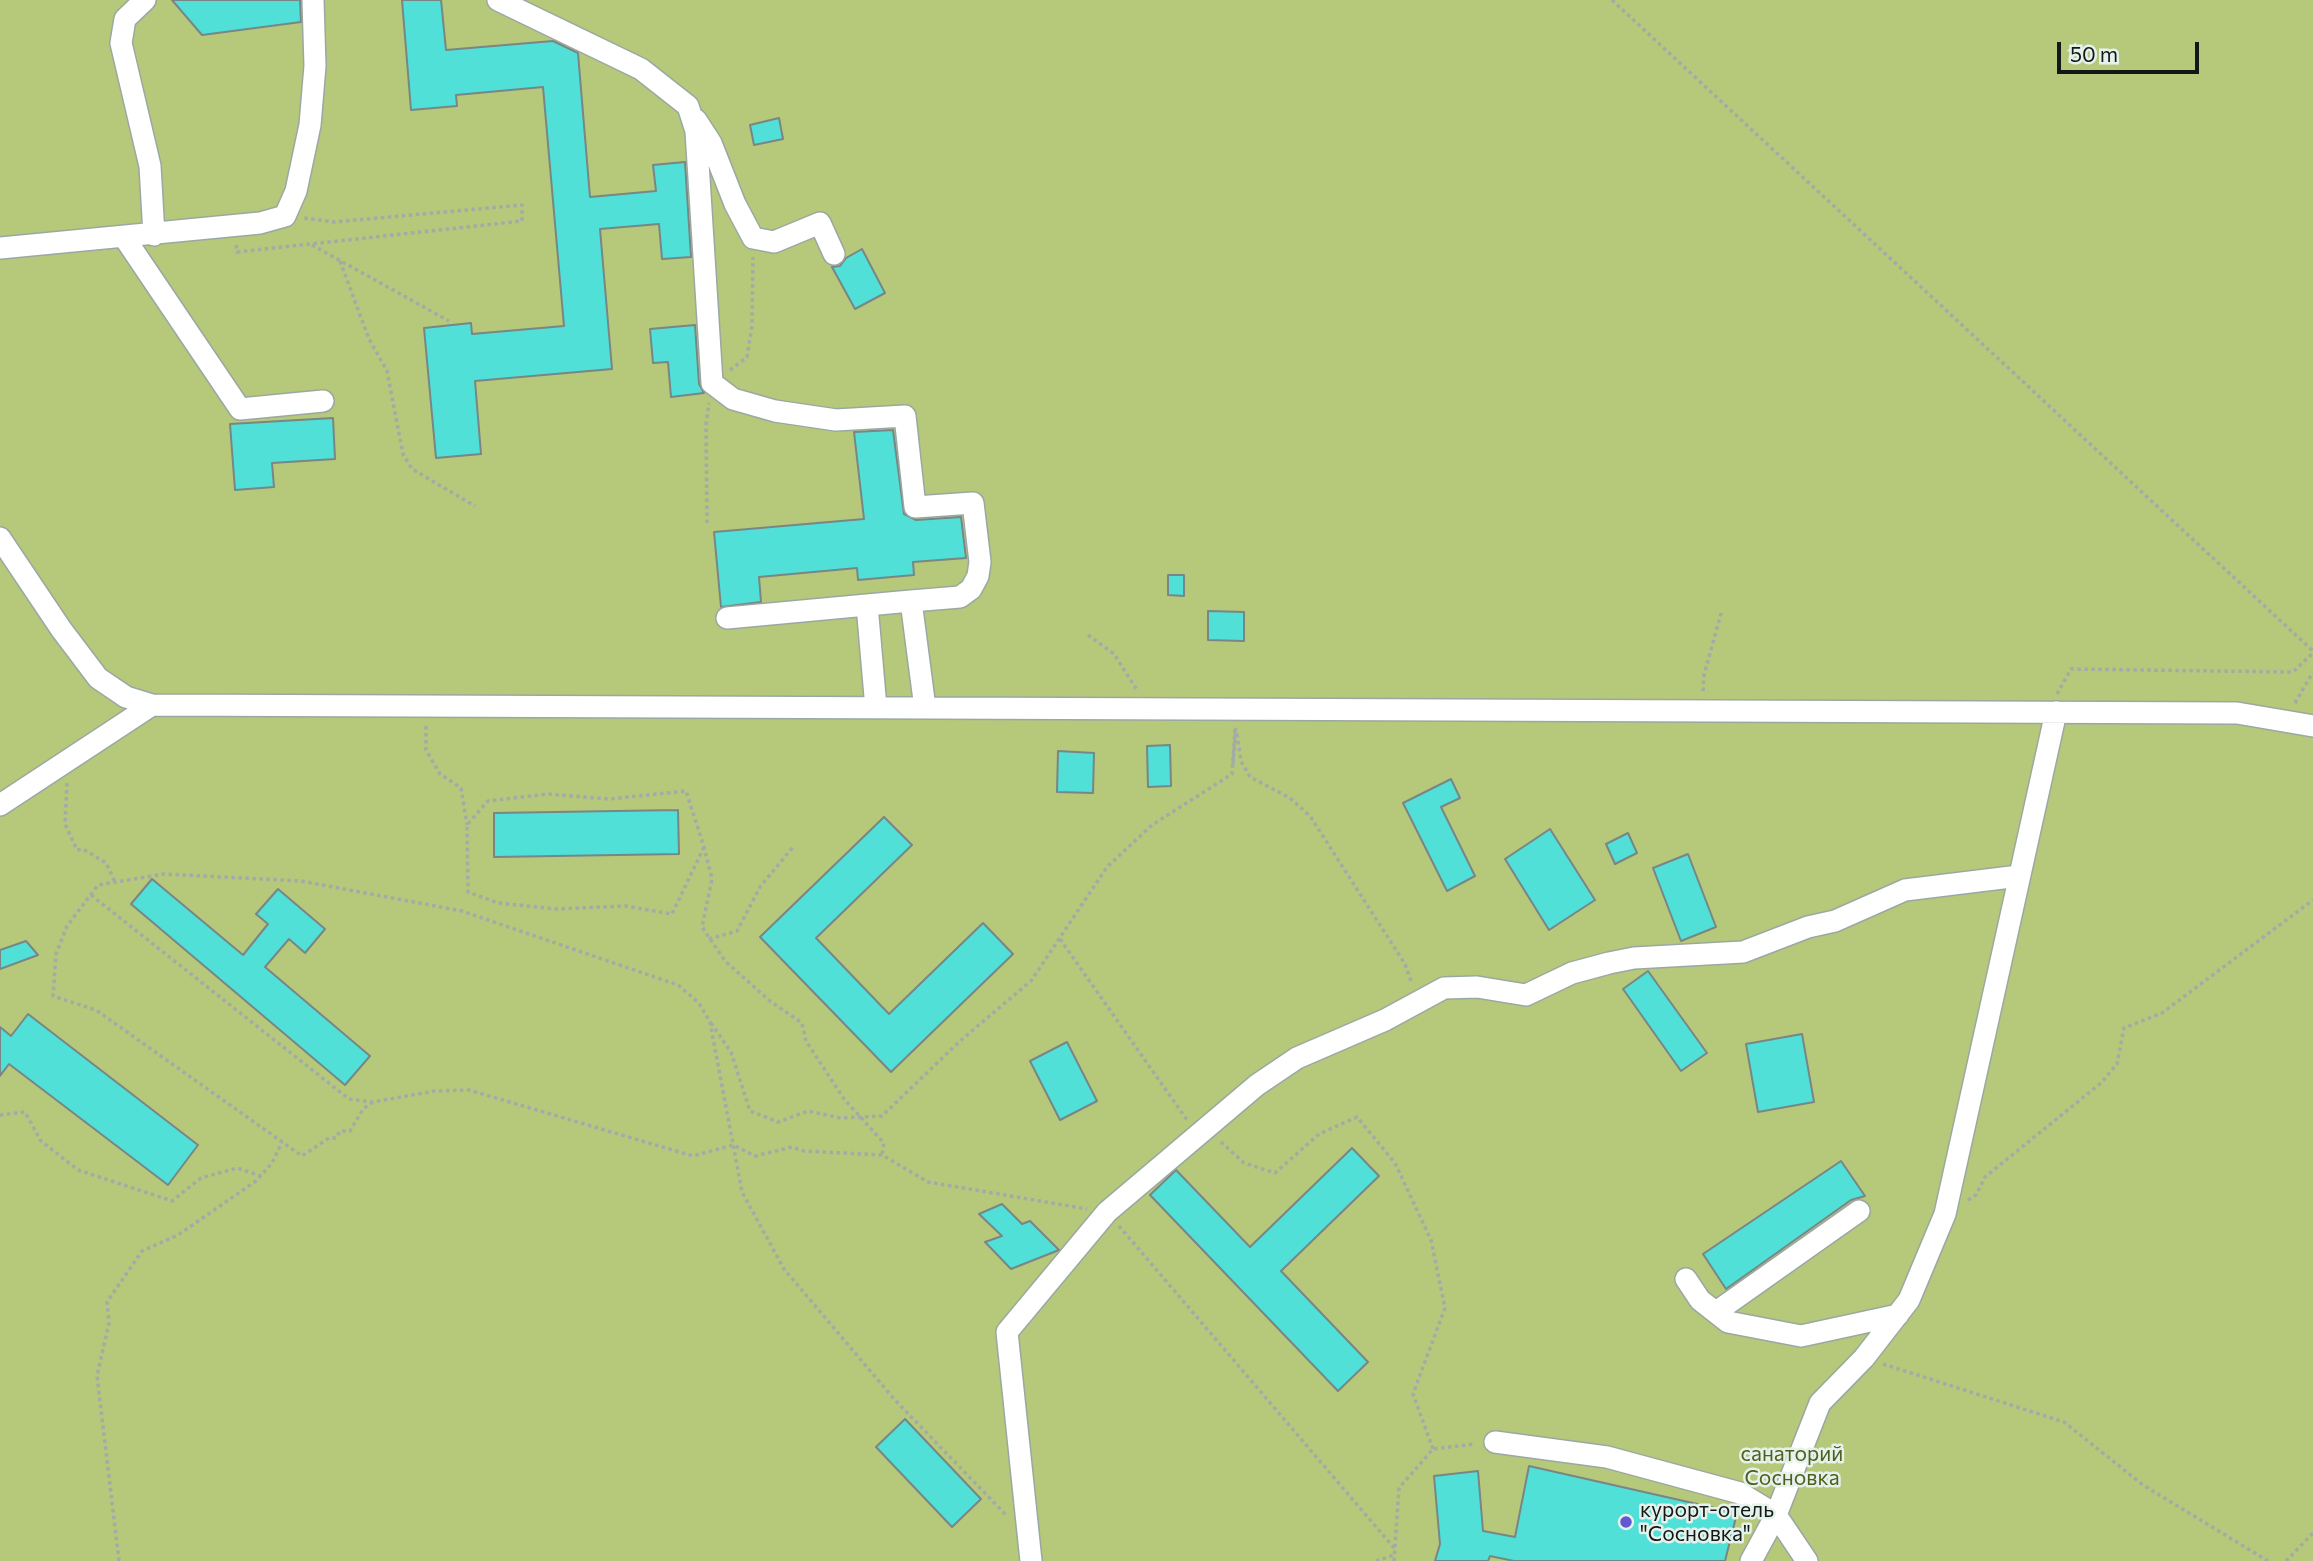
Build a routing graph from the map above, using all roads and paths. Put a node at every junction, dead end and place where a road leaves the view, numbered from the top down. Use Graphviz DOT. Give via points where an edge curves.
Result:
graph roads {
  1 [pos="145,0"];
  2 [pos="313,0"];
  3 [pos="498,0"];
  4 [pos="1612,0"];
  5 [pos="688,106"];
  6 [pos="285,216"];
  7 [pos="233,226"];
  8 [pos="154,235"];
  9 [pos="124,237"];
  10 [pos="753,238"];
  11 [pos="311,244"];
  12 [pos="0,248"];
  13 [pos="834,254"];
  14 [pos="340,261"];
  15 [pos="449,321"];
  16 [pos="712,383"];
  17 [pos="323,401"];
  18 [pos="475,506"];
  19 [pos="708,523"];
  20 [pos="0,538"];
  21 [pos="911,601"];
  22 [pos="867,605"];
  23 [pos="1722,610"];
  24 [pos="727,618"];
  25 [pos="1088,635"];
  26 [pos="2313,652"];
  27 [pos="2313,672"];
  28 [pos="152,705"];
  29 [pos="426,706"];
  30 [pos="876,708"];
  31 [pos="925,708"];
  32 [pos="1150,709"];
  33 [pos="1706,711"];
  34 [pos="2051,712"];
  35 [pos="1236,717"];
  36 [pos="2284,721"];
  37 [pos="2313,726"];
  38 [pos="68,760"];
  39 [pos="1233,764"];
  40 [pos="0,805"];
  41 [pos="467,825"];
  42 [pos="704,846"];
  43 [pos="793,847"];
  44 [pos="2019,876"];
  45 [pos="115,882"];
  46 [pos="91,894"];
  47 [pos="2313,900"];
  48 [pos="709,939"];
  49 [pos="1060,939"];
  50 [pos="1422,1000"];
  51 [pos="710,1021"];
  52 [pos="373,1102"];
  53 [pos="0,1115"];
  54 [pos="859,1117"];
  55 [pos="1202,1132"];
  56 [pos="282,1142"];
  57 [pos="733,1145"];
  58 [pos="883,1155"];
  59 [pos="261,1176"];
  60 [pos="1859,1211"];
  61 [pos="1107,1212"];
  62 [pos="1945,1214"];
  63 [pos="1686,1279"];
  64 [pos="1716,1312"];
  65 [pos="1898,1315"];
  66 [pos="1864,1358"];
  67 [pos="1495,1442"];
  68 [pos="1433,1449"];
  69 [pos="1776,1515"];
  70 [pos="2313,1533"];
  71 [pos="1030,1551"];
  72 [pos="1395,1552"];
  73 [pos="119,1561"];
  74 [pos="1376,1561"];
  75 [pos="1394,1561"];
  76 [pos="1751,1561"];
  77 [pos="1807,1561"];
  78 [pos="2268,1561"];
  79 [pos="2286,1561"];
  1 -- 8 [label="street" via="125,19 121,43 150,166"];
  2 -- 6 [label="street" via="315,66 310,125 296,191"];
  3 -- 5 [label="street" via="641,69"];
  4 -- 26 [label="path"];
  5 -- 10 [label="street" via="711,143"];
  5 -- 16 [label="street" via="696,131"];
  6 -- 7 [label="street"];
  6 -- 11 [label="path" via="334,222 522,205 522,221"];
  7 -- 8 [label="street"];
  7 -- 11 [label="path" via="237,252"];
  8 -- 9 [label="street"];
  9 -- 12 [label="street"];
  9 -- 17 [label="street" via="240,409"];
  10 -- 13 [label="street" via="774,242 820,223"];
  10 -- 16 [label="path" via="747,357"];
  11 -- 14 [label="path"];
  14 -- 15 [label="path"];
  14 -- 18 [label="path" via="369,339 387,371 403,454 412,469"];
  16 -- 19 [label="path" via="706,425"];
  16 -- 21 [label="street" via="733,399 775,411 836,420 905,416 915,507 973,503 981,562 971,589 960,597"];
  20 -- 28 [label="street" via="98,678 125,697"];
  21 -- 22 [label="street"];
  21 -- 31 [label="street"];
  22 -- 24 [label="street"];
  22 -- 30 [label="street"];
  23 -- 33 [label="path" via="1704,675"];
  25 -- 32 [label="path" via="1114,654"];
  26 -- 34 [label="path" via="2293,672 2071,669"];
  27 -- 36 [label="path"];
  28 -- 29 [label="street"];
  28 -- 38 [label="street"];
  29 -- 30 [label="street"];
  29 -- 41 [label="path" via="426,750 440,774 461,788"];
  30 -- 31 [label="street"];
  31 -- 32 [label="street"];
  32 -- 35 [label="street"];
  33 -- 34 [label="street"];
  33 -- 35 [label="street"];
  34 -- 36 [label="street" via="2236,713"];
  34 -- 44 [label="street"];
  35 -- 39 [label="path"];
  35 -- 39 [label="path"];
  35 -- 50 [label="path" via="1241,761 1250,777 1290,798 1310,816 1405,964"];
  36 -- 37 [label="street"];
  38 -- 40 [label="street"];
  38 -- 45 [label="path" via="65,824 77,850 106,863"];
  39 -- 49 [label="path" via="1232,774 1152,825 1107,867"];
  41 -- 42 [label="path" via="488,801 548,794 608,799 686,791"];
  41 -- 42 [label="path" via="468,892 498,903 556,909 625,905 672,914"];
  42 -- 48 [label="path" via="712,879 702,927"];
  43 -- 48 [label="path" via="760,887 737,931"];
  44 -- 50 [label="street" via="1905,890 1835,921 1808,926 1742,953 1634,958 1572,973 1526,995 1477,987 1444,988"];
  44 -- 62 [label="street"];
  45 -- 46 [label="path" via="98,885"];
  45 -- 51 [label="path" via="164,874 301,881 462,911 678,985 699,1003"];
  46 -- 52 [label="path" via="349,1099"];
  46 -- 56 [label="path" via="67,926 56,954 53,996 96,1010"];
  47 -- 62 [label="path" via="2162,1013 2124,1028 2117,1064 2101,1083 1985,1177 1976,1195"];
  48 -- 54 [label="path" via="725,961 802,1023 806,1041"];
  49 -- 54 [label="path" via="1031,981 882,1116"];
  49 -- 55 [label="path"];
  50 -- 55 [label="street" via="1297,1058"];
  51 -- 54 [label="path" via="731,1052 750,1111 778,1122 808,1111"];
  51 -- 57 [label="path"];
  52 -- 56 [label="path" via="350,1131 340,1131 302,1156"];
  52 -- 57 [label="path" via="469,1090 693,1156"];
  53 -- 59 [label="path" via="25,1112 41,1141 78,1170 172,1201 201,1178 237,1168"];
  54 -- 58 [label="path" via="884,1143"];
  55 -- 61 [label="street"];
  55 -- 68 [label="path" via="1244,1163 1275,1173 1319,1134 1357,1117 1395,1163 1431,1240 1446,1308 1413,1394"];
  56 -- 59 [label="path"];
  57 -- 58 [label="path" via="755,1156 792,1147"];
  57 -- 71 [label="path" via="742,1192 784,1269"];
  58 -- 61 [label="path" via="928,1182"];
  59 -- 73 [label="path" via="178,1235 142,1251 107,1302 108,1323 97,1376"];
  60 -- 64 [label="street"];
  61 -- 71 [label="street" via="1007,1332"];
  61 -- 72 [label="path"];
  62 -- 65 [label="street" via="1909,1300"];
  63 -- 64 [label="street" via="1700,1300"];
  64 -- 65 [label="street" via="1728,1322 1801,1336"];
  65 -- 66 [label="street"];
  66 -- 69 [label="street" via="1821,1403"];
  66 -- 78 [label="path" via="2064,1422 2143,1485"];
  67 -- 68 [label="path"];
  67 -- 69 [label="street" via="1607,1457 1740,1493"];
  68 -- 72 [label="path" via="1399,1488"];
  69 -- 76 [label="street"];
  69 -- 77 [label="street"];
  70 -- 79 [label="path"];
  72 -- 74 [label="path"];
  72 -- 75 [label="path"];
}
